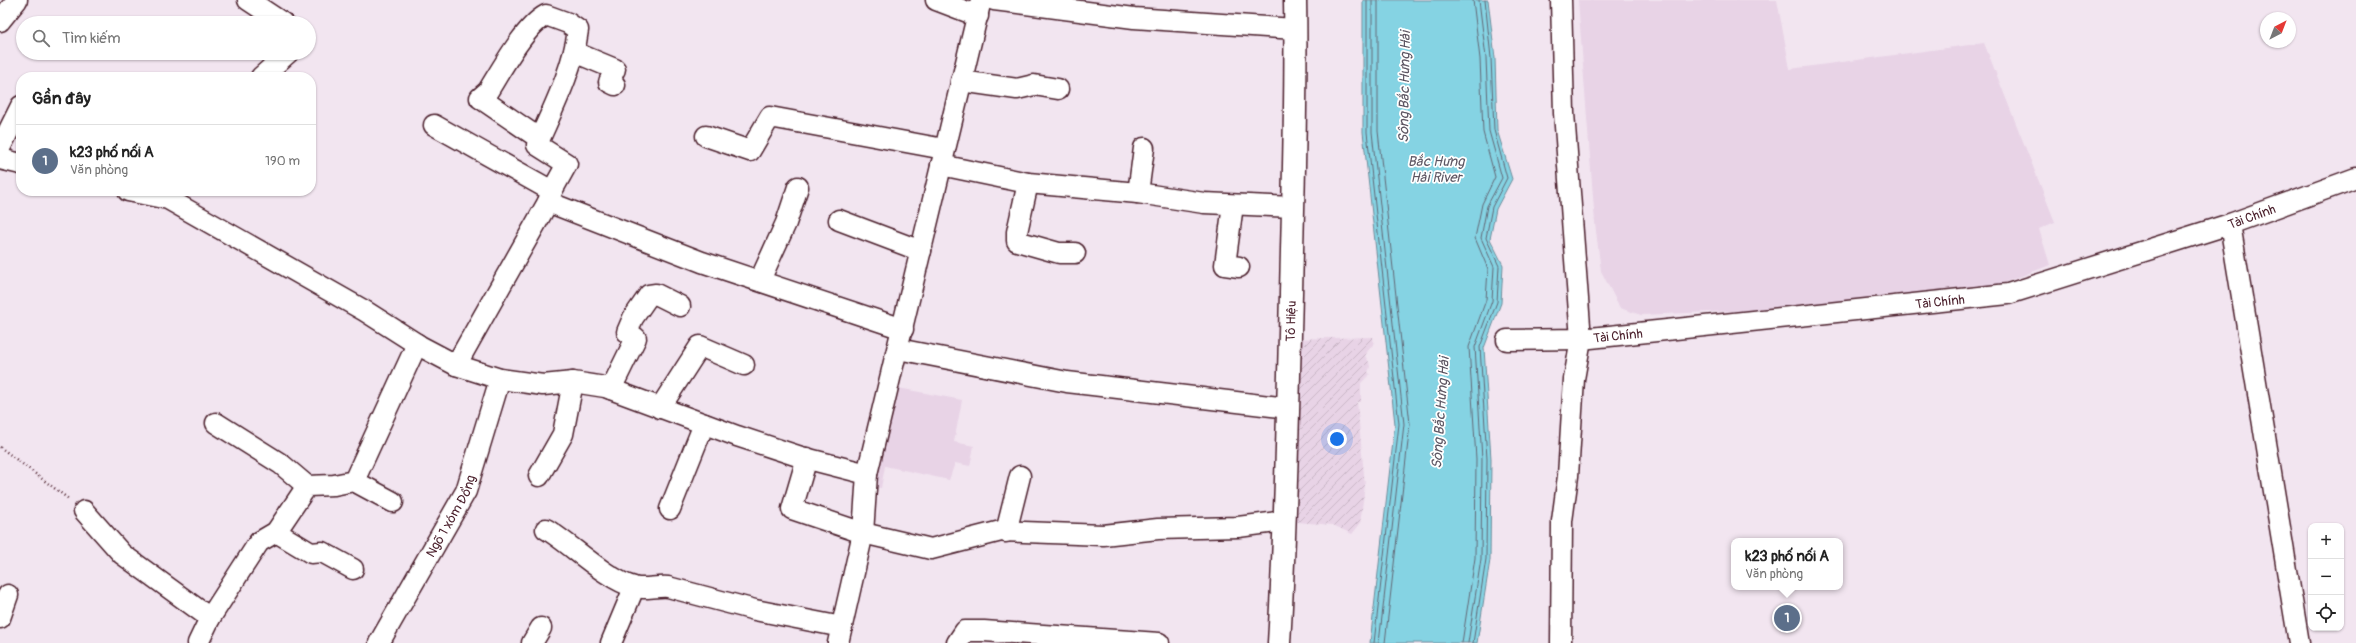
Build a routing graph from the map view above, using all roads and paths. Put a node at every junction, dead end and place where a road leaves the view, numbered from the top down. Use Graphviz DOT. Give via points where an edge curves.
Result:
graph roads {
  1 [pos="17,0"];
  2 [pos="248,0"];
  3 [pos="936,0"];
  4 [pos="994,0"];
  5 [pos="1295,0"];
  6 [pos="1561,0"];
  7 [pos="979,8"];
  8 [pos="272,16"];
  9 [pos="1,18"];
  10 [pos="1296,29"];
  11 [pos="574,52"];
  12 [pos="280,60"];
  13 [pos="267,72"];
  14 [pos="961,81"];
  15 [pos="615,85"];
  16 [pos="1058,89"];
  17 [pos="16,116"];
  18 [pos="434,125"];
  19 [pos="706,136"];
  20 [pos="540,139"];
  21 [pos="0,148"];
  22 [pos="1144,148"];
  23 [pos="942,157"];
  24 [pos="0,159"];
  25 [pos="16,163"];
  26 [pos="2356,178"];
  27 [pos="1028,183"];
  28 [pos="798,187"];
  29 [pos="1138,193"];
  30 [pos="171,196"];
  31 [pos="550,196"];
  32 [pos="1233,205"];
  33 [pos="1293,207"];
  34 [pos="839,220"];
  35 [pos="2230,224"];
  36 [pos="921,251"];
  37 [pos="1075,254"];
  38 [pos="1239,267"];
  39 [pos="760,280"];
  40 [pos="680,306"];
  41 [pos="902,329"];
  42 [pos="1581,339"];
  43 [pos="1507,340"];
  44 [pos="416,344"];
  45 [pos="898,349"];
  46 [pos="456,365"];
  47 [pos="744,365"];
  48 [pos="500,379"];
  49 [pos="573,382"];
  50 [pos="611,389"];
  51 [pos="660,408"];
  52 [pos="1288,408"];
  53 [pos="216,423"];
  54 [pos="704,424"];
  55 [pos="0,447"];
  56 [pos="807,458"];
  57 [pos="867,474"];
  58 [pos="540,476"];
  59 [pos="1020,476"];
  60 [pos="354,481"];
  61 [pos="308,486"];
  62 [pos="393,502"];
  63 [pos="670,509"];
  64 [pos="84,511"];
  65 [pos="1285,521"];
  66 [pos="546,529"];
  67 [pos="276,532"];
  68 [pos="1006,532"];
  69 [pos="863,533"];
  70 [pos="353,569"];
  71 [pos="634,588"];
  72 [pos="8,595"];
  73 [pos="0,618"];
  74 [pos="210,618"];
  75 [pos="840,639"];
  76 [pos="198,643"];
  77 [pos="379,643"];
  78 [pos="610,643"];
  79 [pos="958,643"];
  80 [pos="1159,643"];
  81 [pos="1279,643"];
  82 [pos="1561,643"];
  83 [pos="2299,643"];
  1 -- 9 [label="street"];
  2 -- 8 [label="street"];
  3 -- 7 [label="street"];
  4 -- 10 [label="street" via="1134,18"];
  5 -- 10 [label="main road, Tô Hiệu"];
  6 -- 42 [label="street" via="1564,113"];
  7 -- 14 [label="street"];
  10 -- 33 [label="main road, Tô Hiệu"];
  11 -- 15 [label="street" via="615,69 609,82"];
  11 -- 20 [label="street"];
  11 -- 20 [label="street" via="578,30 568,23 546,15 538,19 488,91 480,98"];
  12 -- 13 [label="street"];
  14 -- 16 [label="street" via="1017,89 1034,85"];
  14 -- 23 [label="street"];
  17 -- 21 [label="street"];
  18 -- 31 [label="street"];
  19 -- 23 [label="street" via="750,151 770,117"];
  20 -- 31 [label="street" via="537,145 566,164"];
  22 -- 29 [label="street"];
  23 -- 27 [label="street"];
  23 -- 36 [label="street"];
  24 -- 25 [label="street"];
  26 -- 35 [label="street, Tài Chính"];
  27 -- 29 [label="street"];
  27 -- 37 [label="street" via="1017,241 1059,253"];
  28 -- 39 [label="street" via="786,223"];
  29 -- 32 [label="street"];
  30 -- 44 [label="street"];
  31 -- 39 [label="street" via="702,262"];
  31 -- 46 [label="street"];
  32 -- 33 [label="street"];
  32 -- 38 [label="street" via="1225,265"];
  33 -- 52 [label="main road, Tô Hiệu"];
  34 -- 36 [label="street"];
  35 -- 42 [label="street, Tài Chính" via="2008,294"];
  35 -- 83 [label="street"];
  36 -- 41 [label="street"];
  39 -- 41 [label="street"];
  40 -- 50 [label="street" via="656,294 649,294 627,332 636,338"];
  41 -- 45 [label="street"];
  42 -- 43 [label="street, Tài Chính"];
  42 -- 82 [label="street" via="1574,379 1568,476 1562,522"];
  44 -- 46 [label="street"];
  44 -- 60 [label="street"];
  45 -- 52 [label="street" via="1067,382"];
  45 -- 57 [label="street"];
  46 -- 48 [label="street"];
  47 -- 51 [label="street" via="700,346"];
  48 -- 49 [label="street" via="543,385"];
  48 -- 77 [label="street, Ngõ 1 xóm Đồng" via="466,491"];
  49 -- 50 [label="street"];
  49 -- 58 [label="street" via="563,434"];
  50 -- 51 [label="street"];
  51 -- 54 [label="street"];
  52 -- 65 [label="main road, Tô Hiệu"];
  53 -- 61 [label="street" via="281,464"];
  54 -- 56 [label="street"];
  54 -- 63 [label="street"];
  55 -- 64 [label="path"];
  56 -- 57 [label="street"];
  56 -- 69 [label="street" via="792,509"];
  57 -- 69 [label="street"];
  59 -- 68 [label="street"];
  60 -- 61 [label="street"];
  60 -- 62 [label="street"];
  61 -- 67 [label="street"];
  64 -- 74 [label="street" via="122,554"];
  65 -- 68 [label="street" via="1238,527 1158,529 1103,535"];
  65 -- 81 [label="main road, Tô Hiệu"];
  66 -- 71 [label="street" via="588,560"];
  67 -- 70 [label="street" via="311,552 322,552"];
  67 -- 74 [label="street" via="259,542"];
  68 -- 69 [label="street" via="931,549"];
  69 -- 75 [label="street"];
  71 -- 75 [label="street" via="654,585 668,587 755,610"];
  71 -- 78 [label="street"];
  72 -- 73 [label="street"];
  74 -- 76 [label="street"];
  79 -- 80 [label="street" via="965,631 984,630"];
}
